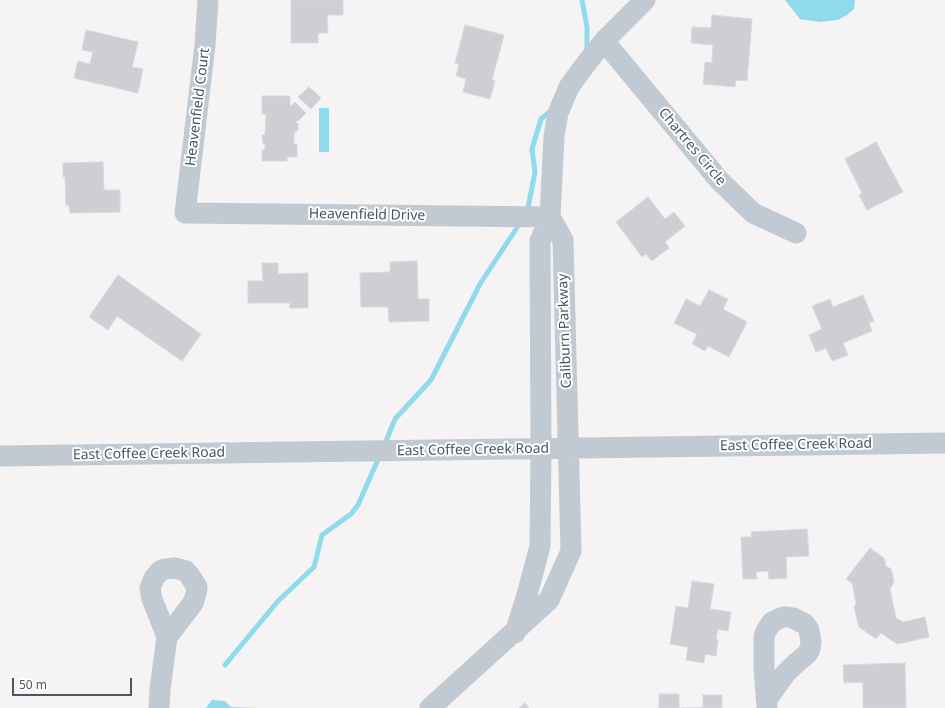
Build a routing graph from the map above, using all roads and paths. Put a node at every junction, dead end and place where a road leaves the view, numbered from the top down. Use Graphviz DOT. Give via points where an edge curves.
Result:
graph roads {
  1 [pos="208,0"];
  2 [pos="646,0"];
  3 [pos="604,41"];
  4 [pos="185,213"];
  5 [pos="550,217"];
  6 [pos="796,233"];
  7 [pos="564,286"];
  8 [pos="540,287"];
  9 [pos="541,358"];
  10 [pos="566,358"];
  11 [pos="945,443"];
  12 [pos="569,448"];
  13 [pos="541,449"];
  14 [pos="0,456"];
  15 [pos="540,546"];
  16 [pos="571,551"];
  17 [pos="514,632"];
  18 [pos="167,637"];
  19 [pos="159,708"];
  20 [pos="430,708"];
  1 -- 4 [label="street, Heavenfield Court"];
  2 -- 3 [label="street, Caliburn Parkway"];
  3 -- 5 [label="street, Caliburn Parkway" via="569,87 558,113 554,136"];
  3 -- 6 [label="street, Chartres Circle" via="719,180 754,213"];
  4 -- 5 [label="street, Heavenfield Drive"];
  5 -- 7 [label="street, Caliburn Parkway" via="563,240"];
  5 -- 8 [label="street, Caliburn Parkway" via="540,241"];
  7 -- 8 [label="street"];
  7 -- 10 [label="street, Caliburn Parkway"];
  8 -- 9 [label="street, Caliburn Parkway"];
  9 -- 10 [label="street"];
  9 -- 13 [label="street, Caliburn Parkway"];
  10 -- 12 [label="street, Caliburn Parkway"];
  11 -- 12 [label="street, East Coffee Creek Road"];
  12 -- 13 [label="street, East Coffee Creek Road"];
  12 -- 16 [label="street, Caliburn Parkway"];
  13 -- 14 [label="street, East Coffee Creek Road"];
  13 -- 15 [label="street, Caliburn Parkway"];
  15 -- 16 [label="street"];
  15 -- 17 [label="street, Caliburn Parkway"];
  16 -- 17 [label="street" via="549,600"];
  17 -- 20 [label="street"];
  18 -- 19 [label="street"];
}
